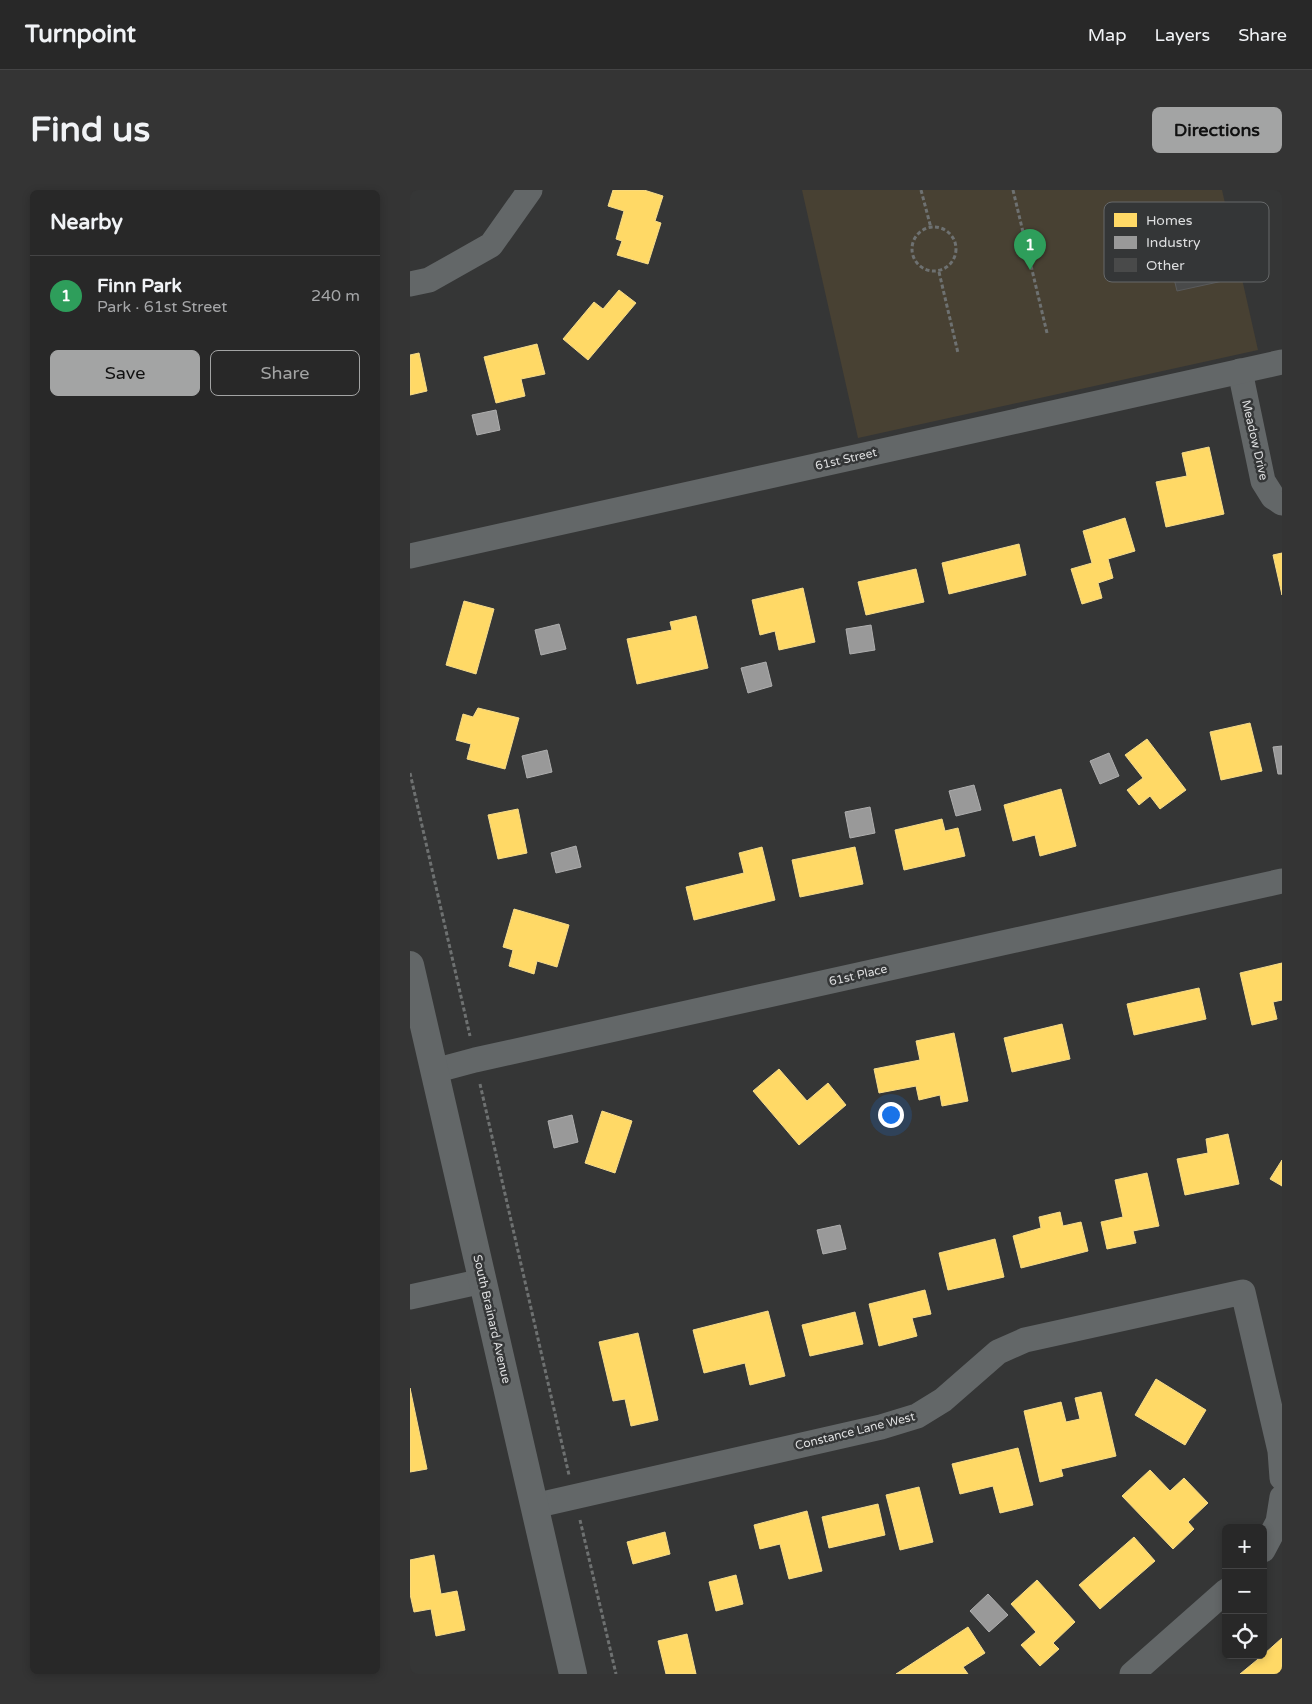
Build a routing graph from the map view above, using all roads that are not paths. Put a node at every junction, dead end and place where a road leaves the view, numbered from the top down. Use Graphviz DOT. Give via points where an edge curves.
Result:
graph roads {
  1 [pos="530,190"];
  2 [pos="410,284"];
  3 [pos="1282,362"];
  4 [pos="1240,371"];
  5 [pos="1282,503"];
  6 [pos="410,556"];
  7 [pos="1282,880"];
  8 [pos="410,965"];
  9 [pos="434,1071"];
  10 [pos="483,1281"];
  11 [pos="410,1297"];
  12 [pos="1282,1478"];
  13 [pos="1282,1497"];
  14 [pos="534,1506"];
  15 [pos="1267,1543"];
  16 [pos="1222,1595"];
  17 [pos="573,1674"];
  18 [pos="1132,1674"];
  1 -- 2 [label="street" via="491,245 429,280"];
  3 -- 4 [label="street, 61st Street"];
  4 -- 5 [label="street, Meadow Drive" via="1263,481 1273,497"];
  4 -- 6 [label="street, 61st Street"];
  7 -- 9 [label="street, 61st Place"];
  8 -- 9 [label="street, South Brainard Avenue"];
  9 -- 10 [label="street, South Brainard Avenue"];
  10 -- 11 [label="street"];
  10 -- 14 [label="street, South Brainard Avenue"];
  12 -- 14 [label="street, Constance Lane West" via="1280,1451 1243,1292 1026,1340 998,1352 943,1400 916,1416 881,1427"];
  13 -- 15 [label="street" via="1278,1522"];
  14 -- 17 [label="street, South Brainard Avenue"];
  16 -- 18 [label="street"];
}
